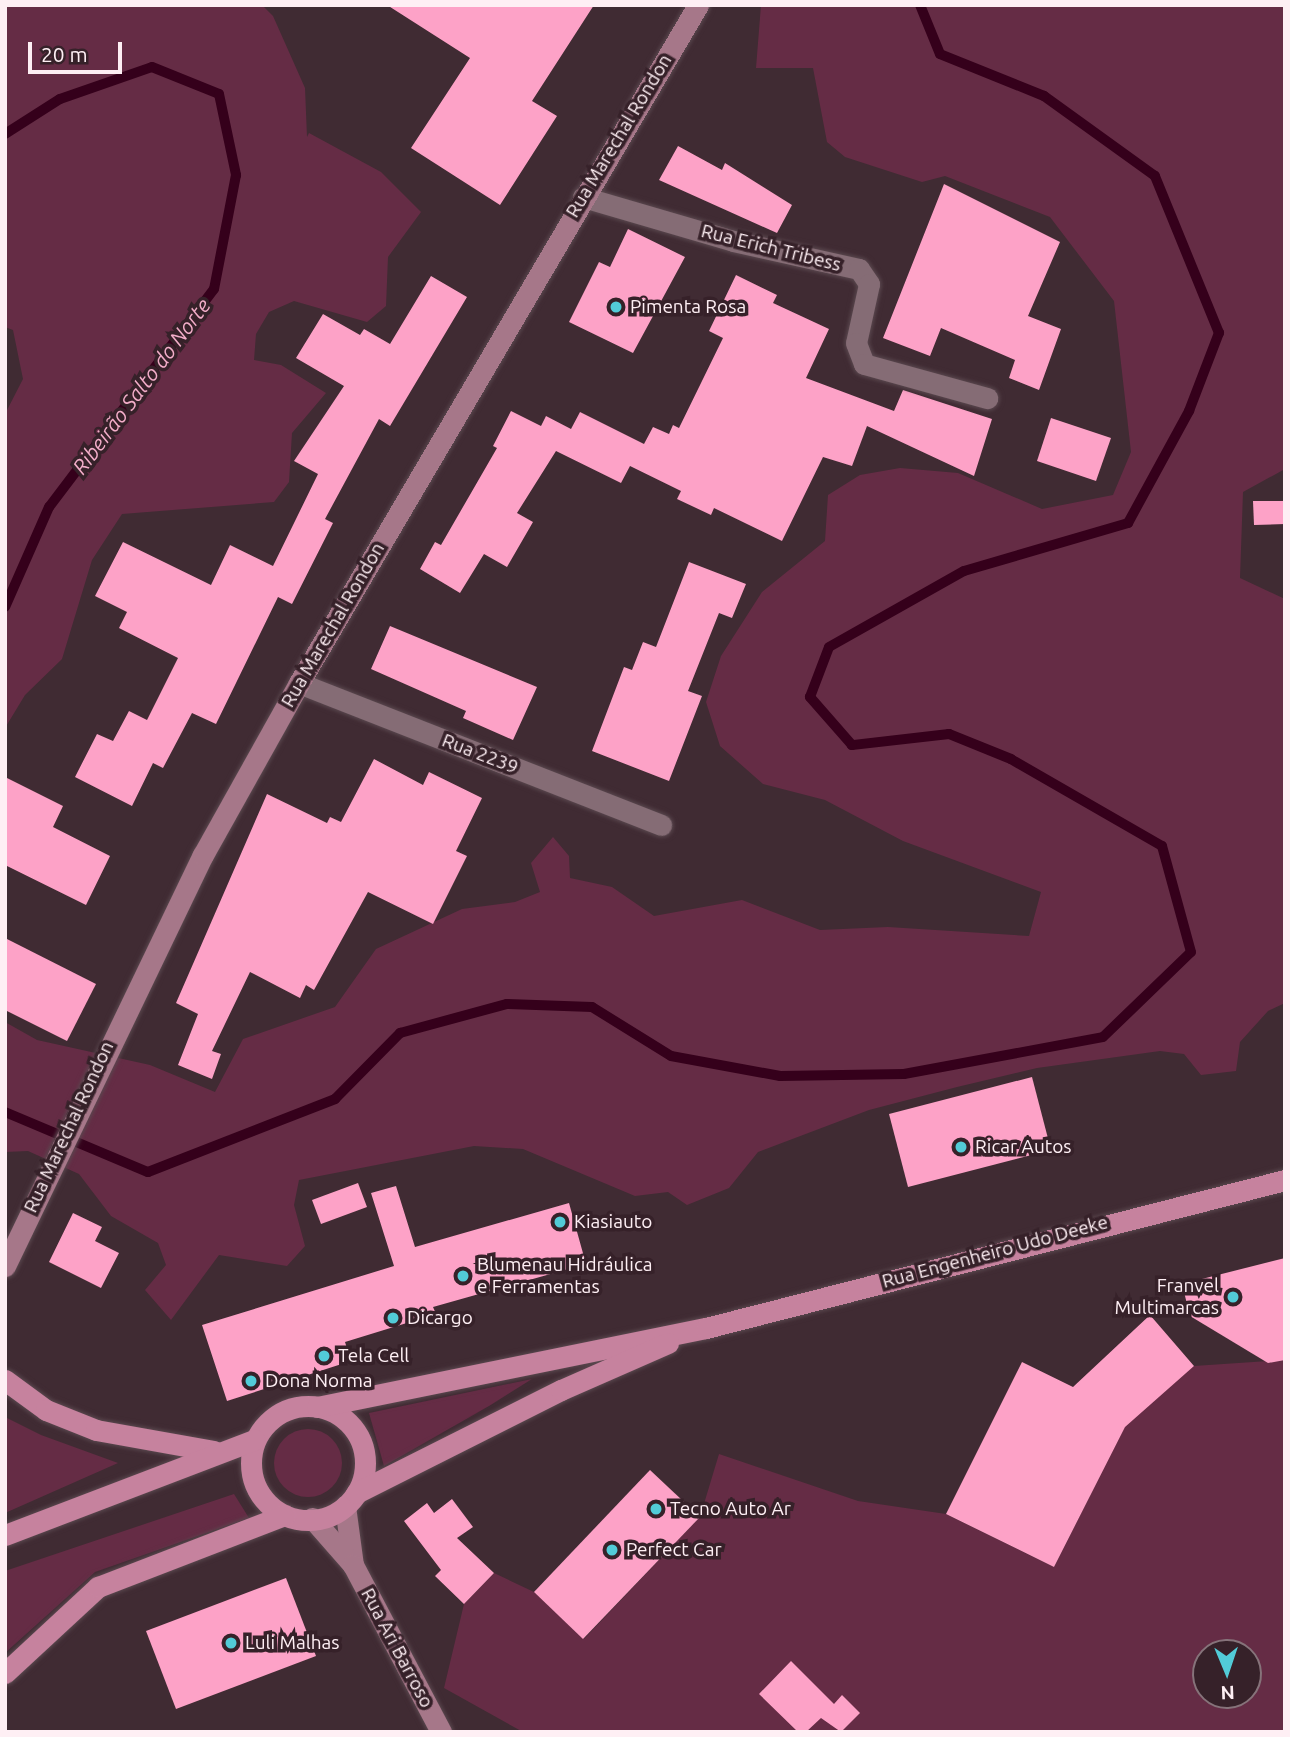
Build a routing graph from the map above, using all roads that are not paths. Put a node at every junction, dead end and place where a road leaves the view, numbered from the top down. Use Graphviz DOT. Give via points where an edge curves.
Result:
graph roads {
  1 [pos="698,5"];
  2 [pos="583,197"];
  3 [pos="987,398"];
  4 [pos="299,683"];
  5 [pos="661,825"];
  6 [pos="1285,1180"];
  7 [pos="5,1266"];
  8 [pos="706,1328"];
  9 [pos="5,1380"];
  10 [pos="317,1407"];
  11 [pos="254,1440"];
  12 [pos="220,1452"];
  13 [pos="351,1500"];
  14 [pos="285,1515"];
  15 [pos="312,1518"];
  16 [pos="5,1535"];
  17 [pos="353,1565"];
  18 [pos="5,1673"];
  19 [pos="440,1732"];
  1 -- 2 [label="main road, Rua Marechal Rondon"];
  2 -- 3 [label="street, Rua Erich Tribess" via="859,269 869,284 856,343 864,364"];
  2 -- 4 [label="main road, Rua Marechal Rondon"];
  4 -- 5 [label="street, Rua 2239"];
  4 -- 7 [label="main road, Rua Marechal Rondon" via="104,1053"];
  6 -- 8 [label="main road, Rua Engenheiro Udo Deeke"];
  8 -- 10 [label="main road, Rua Engenheiro Udo Deeke"];
  8 -- 13 [label="main road, Rua Engenheiro Udo Deeke" via="561,1390"];
  9 -- 12 [label="main road" via="46,1410 96,1430"];
  10 -- 11 [label="main road" via="283,1412"];
  10 -- 13 [label="main road" via="336,1412 357,1430 366,1459"];
  11 -- 12 [label="main road"];
  11 -- 14 [label="main road" via="255,1487 263,1501"];
  12 -- 16 [label="main road"];
  13 -- 15 [label="main road"];
  13 -- 17 [label="main road, Rua Ari Barroso"];
  14 -- 15 [label="main road"];
  14 -- 18 [label="main road" via="98,1587"];
  15 -- 17 [label="main road, Rua Ari Barroso"];
  17 -- 19 [label="main road, Rua Ari Barroso"];
}
